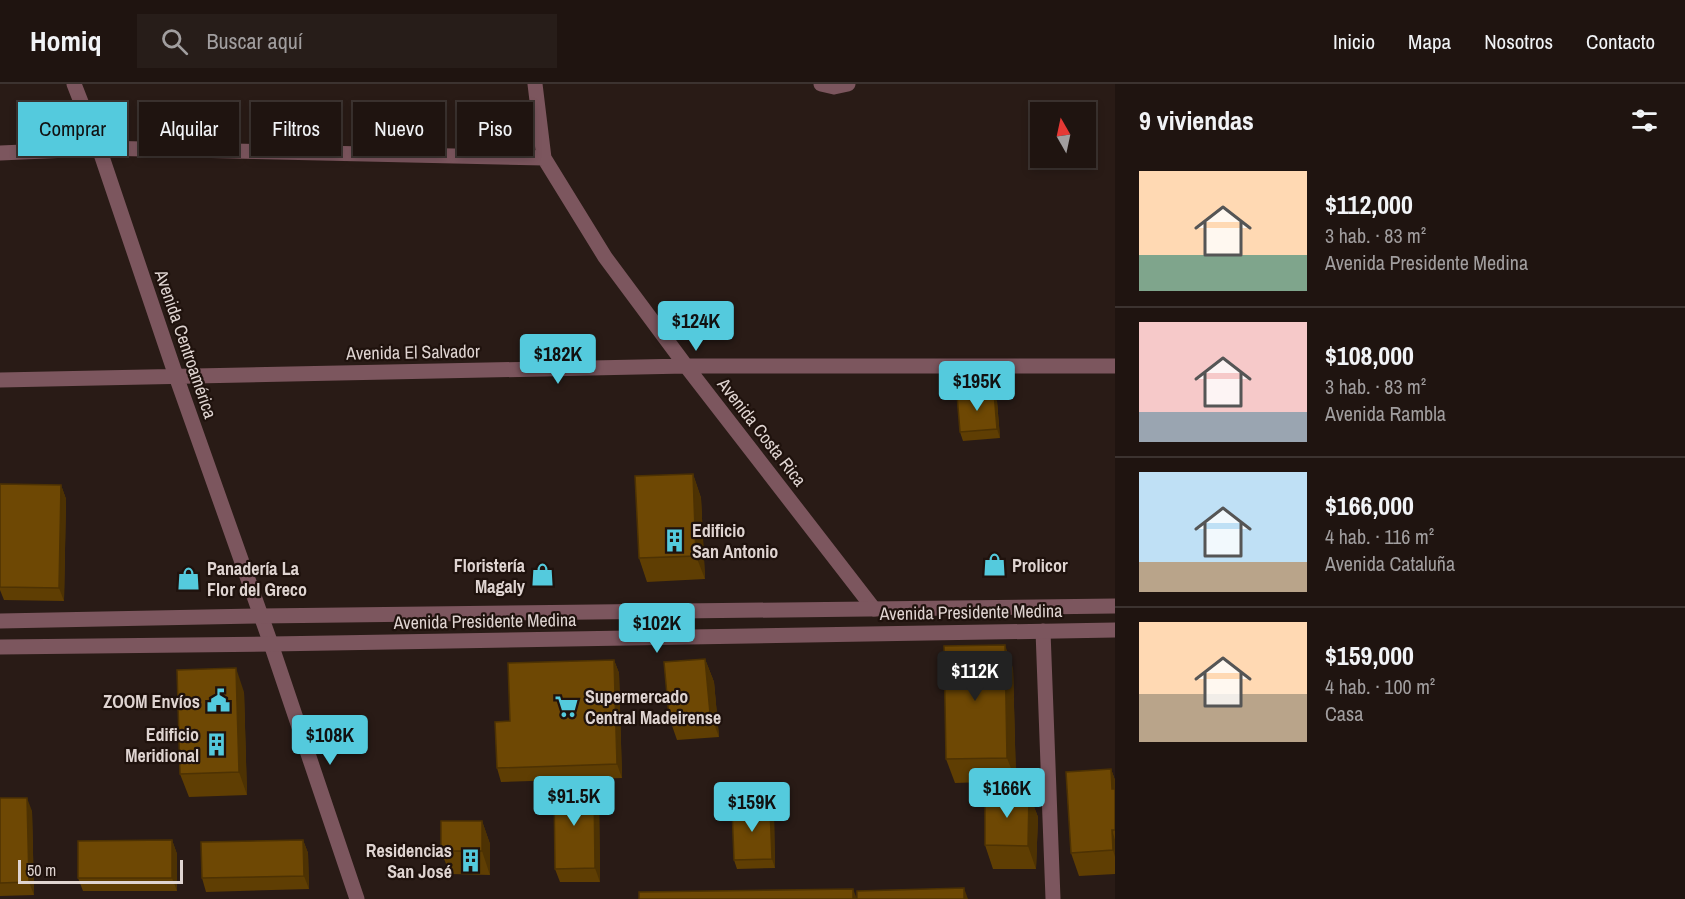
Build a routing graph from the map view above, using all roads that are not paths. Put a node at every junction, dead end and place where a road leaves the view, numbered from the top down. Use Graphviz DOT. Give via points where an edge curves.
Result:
graph roads {
  1 [pos="74,84"];
  2 [pos="535,84"];
  3 [pos="821,84"];
  4 [pos="848,84"];
  5 [pos="81,102"];
  6 [pos="127,149"];
  7 [pos="18,152"];
  8 [pos="0,153"];
  9 [pos="102,156"];
  10 [pos="544,158"];
  11 [pos="686,366"];
  12 [pos="1115,366"];
  13 [pos="176,376"];
  14 [pos="0,380"];
  15 [pos="1115,606"];
  16 [pos="874,609"];
  17 [pos="260,616"];
  18 [pos="0,621"];
  19 [pos="1115,630"];
  20 [pos="1043,631"];
  21 [pos="271,644"];
  22 [pos="0,647"];
  23 [pos="357,899"];
  24 [pos="1053,899"];
  1 -- 5 [label="street, Avenida Centroamérica"];
  2 -- 10 [label="street, Avenida Costa Rica"];
  3 -- 4 [label="street"];
  6 -- 10 [label="street"];
  7 -- 8 [label="street"];
  9 -- 13 [label="street, Avenida Centroamérica"];
  10 -- 11 [label="street, Avenida Costa Rica" via="605,257"];
  11 -- 12 [label="street, Avenida El Salvador"];
  11 -- 13 [label="street, Avenida El Salvador"];
  11 -- 16 [label="street, Avenida Costa Rica"];
  13 -- 14 [label="street, Avenida El Salvador"];
  13 -- 17 [label="street, Avenida Centroamérica"];
  15 -- 16 [label="street, Avenida Presidente Medina"];
  16 -- 17 [label="street, Avenida Presidente Medina"];
  17 -- 18 [label="street, Avenida Presidente Medina"];
  17 -- 21 [label="street, Avenida Centroamérica"];
  19 -- 20 [label="street, Avenida Presidente Medina"];
  20 -- 21 [label="street, Avenida Presidente Medina"];
  20 -- 24 [label="street"];
  21 -- 22 [label="street, Avenida Presidente Medina"];
  21 -- 23 [label="street, Avenida Centroamérica"];
}
